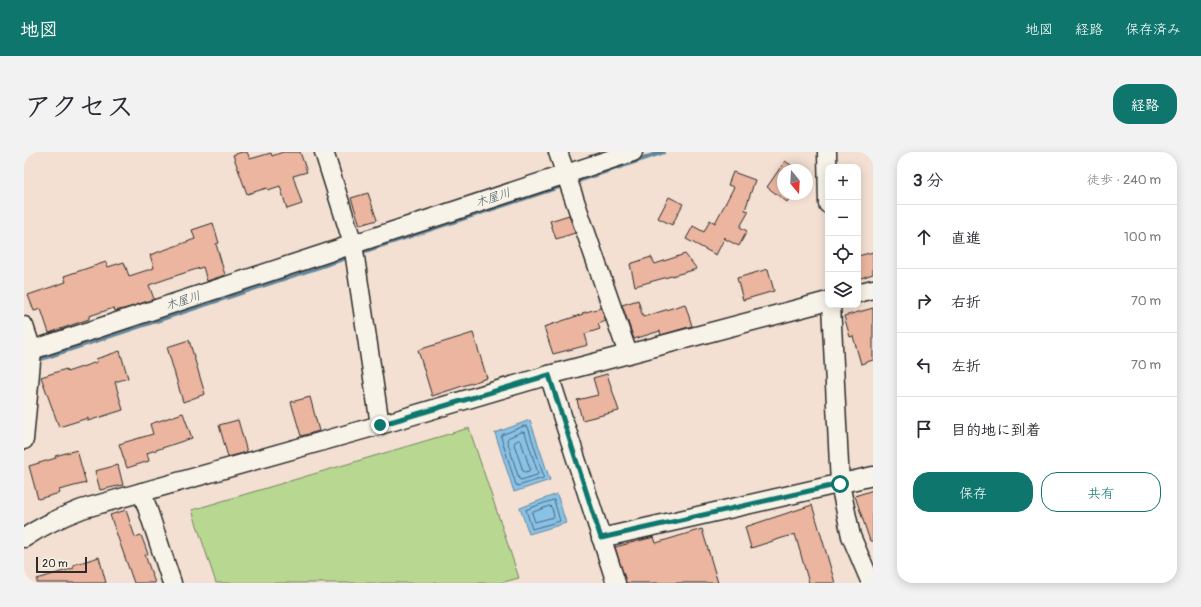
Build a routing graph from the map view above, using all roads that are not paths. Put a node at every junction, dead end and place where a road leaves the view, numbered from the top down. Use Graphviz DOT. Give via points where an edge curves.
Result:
graph roads {
  1 [pos="324,152"];
  2 [pos="558,152"];
  3 [pos="633,152"];
  4 [pos="827,152"];
  5 [pos="565,175"];
  6 [pos="828,200"];
  7 [pos="353,244"];
  8 [pos="873,289"];
  9 [pos="861,292"];
  10 [pos="825,303"];
  11 [pos="831,308"];
  12 [pos="24,326"];
  13 [pos="30,354"];
  14 [pos="628,354"];
  15 [pos="549,375"];
  16 [pos="380,425"];
  17 [pos="24,440"];
  18 [pos="873,476"];
  19 [pos="840,484"];
  20 [pos="142,492"];
  21 [pos="24,538"];
  22 [pos="601,538"];
  23 [pos="172,583"];
  24 [pos="616,583"];
  25 [pos="870,583"];
  1 -- 7 [label="street"];
  2 -- 5 [label="street"];
  3 -- 5 [label="street"];
  4 -- 6 [label="street"];
  5 -- 7 [label="street"];
  5 -- 14 [label="street"];
  7 -- 13 [label="street"];
  7 -- 16 [label="street"];
  8 -- 9 [label="street"];
  10 -- 14 [label="street"];
  11 -- 19 [label="street"];
  12 -- 13 [label="street"];
  13 -- 17 [label="street"];
  14 -- 15 [label="street"];
  15 -- 16 [label="street"];
  15 -- 22 [label="street"];
  16 -- 20 [label="street"];
  18 -- 19 [label="street"];
  19 -- 22 [label="street"];
  19 -- 25 [label="street" via="851,536"];
  20 -- 21 [label="street" via="56,519"];
  20 -- 23 [label="street"];
  22 -- 24 [label="street"];
}
